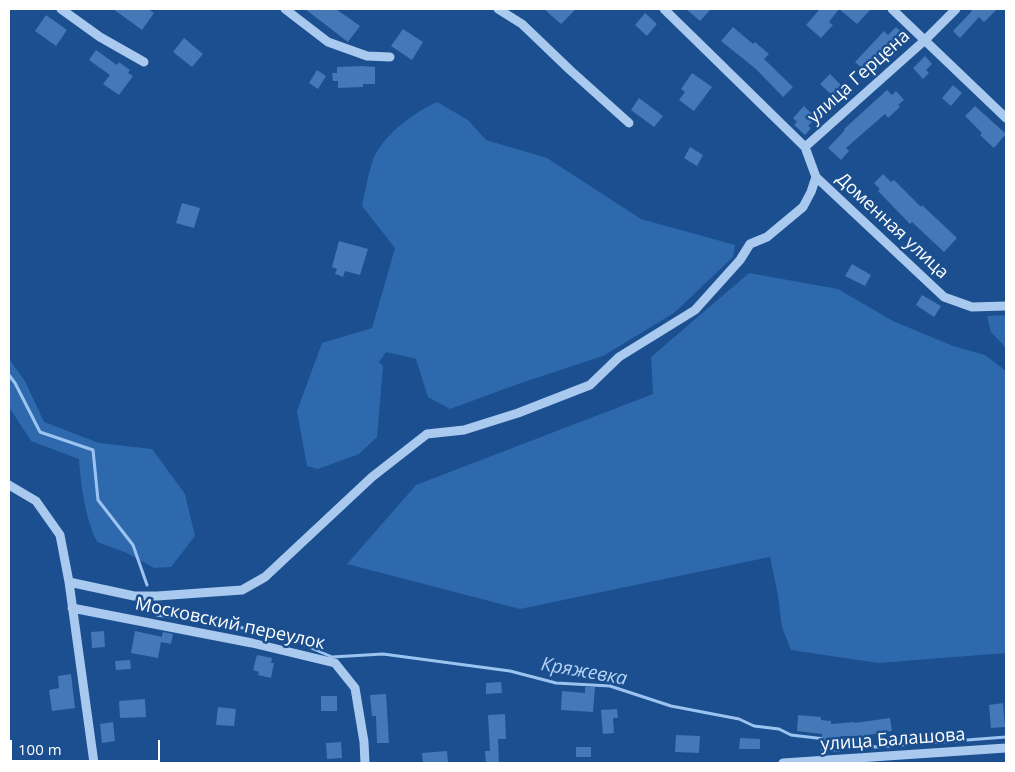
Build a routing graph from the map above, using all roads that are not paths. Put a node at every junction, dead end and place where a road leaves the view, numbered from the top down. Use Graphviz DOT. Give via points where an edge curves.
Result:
graph roads {
  1 [pos="61,9"];
  2 [pos="285,9"];
  3 [pos="498,9"];
  4 [pos="664,9"];
  5 [pos="892,9"];
  6 [pos="956,9"];
  7 [pos="924,40"];
  8 [pos="390,57"];
  9 [pos="144,62"];
  10 [pos="1006,118"];
  11 [pos="628,123"];
  12 [pos="806,147"];
  13 [pos="816,177"];
  14 [pos="1006,306"];
  15 [pos="9,485"];
  16 [pos="69,582"];
  17 [pos="72,608"];
  18 [pos="1006,748"];
  19 [pos="858,761"];
  20 [pos="94,763"];
  21 [pos="365,763"];
  22 [pos="783,763"];
  1 -- 9 [label="street" via="100,37"];
  2 -- 8 [label="street" via="328,42 367,56"];
  3 -- 11 [label="street" via="522,24"];
  4 -- 12 [label="street"];
  5 -- 7 [label="street"];
  6 -- 7 [label="street, улица Герцена"];
  7 -- 10 [label="street"];
  7 -- 12 [label="street, улица Герцена"];
  12 -- 13 [label="street, Доменная улица"];
  13 -- 14 [label="street, Доменная улица" via="944,297 972,306"];
  13 -- 16 [label="street" via="803,207 767,237 750,244 740,260 695,310 619,357 590,384 518,413 464,430 427,434 372,477 265,577 242,590 134,596"];
  15 -- 16 [label="street" via="36,501 60,535"];
  16 -- 17 [label="street"];
  17 -- 20 [label="street"];
  17 -- 21 [label="street, Московский переулок" via="252,643 335,663 355,688"];
  18 -- 19 [label="street, улица Балашова"];
  19 -- 22 [label="street, улица Балашова"];
}
